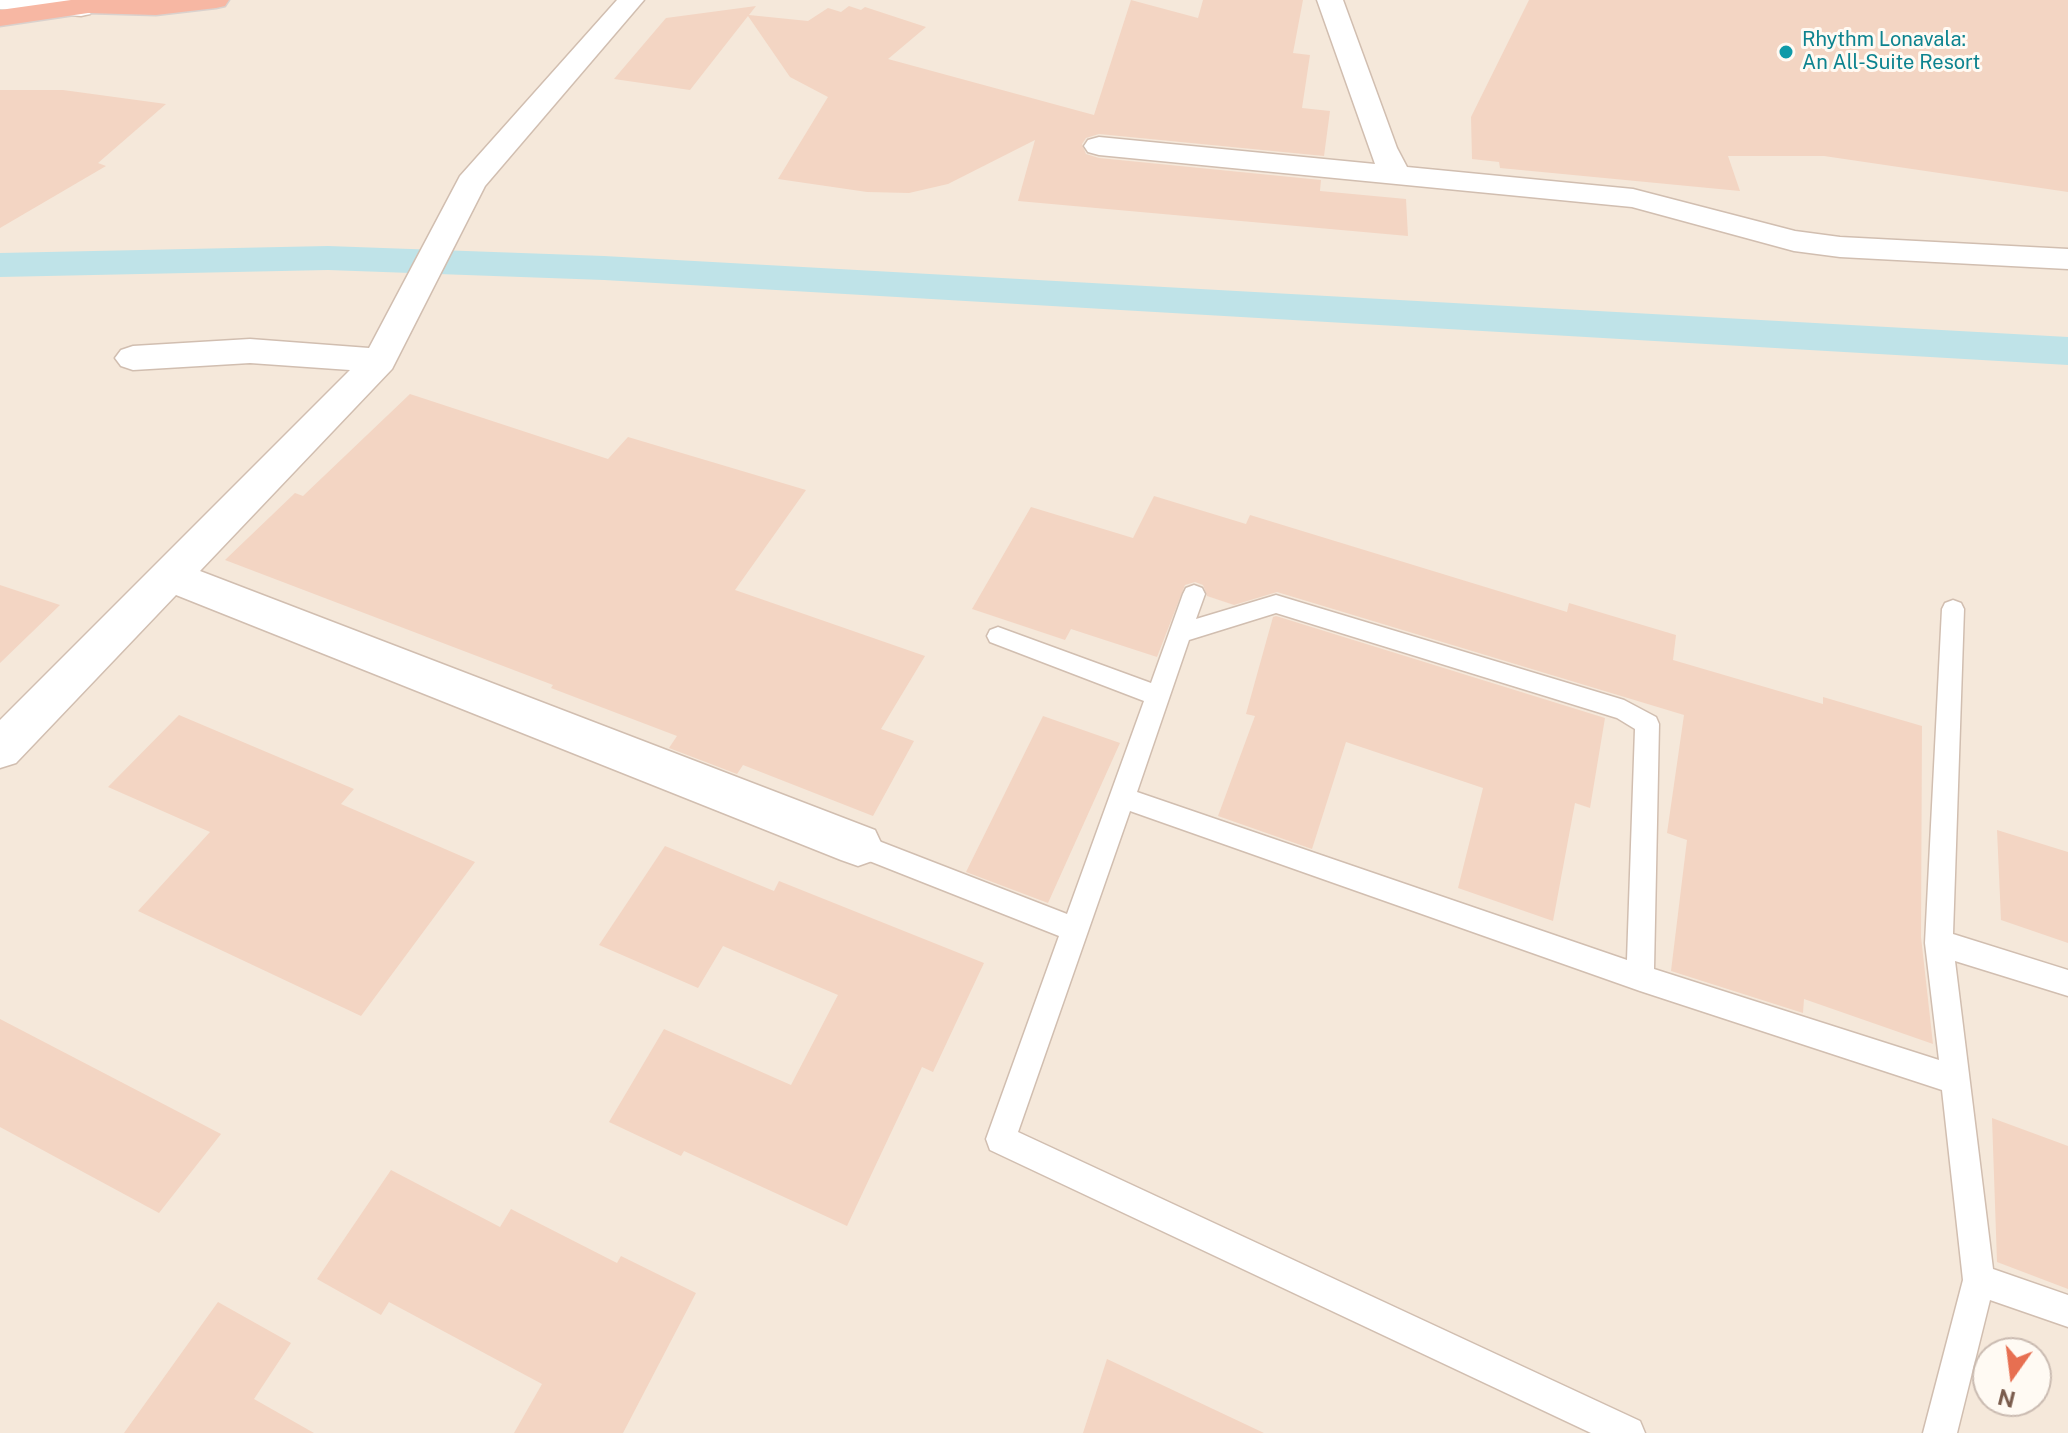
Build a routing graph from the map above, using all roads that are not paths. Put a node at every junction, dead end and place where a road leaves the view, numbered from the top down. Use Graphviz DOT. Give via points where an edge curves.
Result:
graph roads {
  1 [pos="126,0"];
  2 [pos="216,0"];
  3 [pos="631,0"];
  4 [pos="1330,0"];
  5 [pos="0,1"];
  6 [pos="87,8"];
  7 [pos="0,18"];
  8 [pos="1099,146"];
  9 [pos="1395,173"];
  10 [pos="2068,259"];
  11 [pos="133,358"];
  12 [pos="380,361"];
  13 [pos="170,576"];
  14 [pos="1194,594"];
  15 [pos="1953,609"];
  16 [pos="1181,633"];
  17 [pos="998,636"];
  18 [pos="1159,696"];
  19 [pos="0,749"];
  20 [pos="1123,798"];
  21 [pos="858,845"];
  22 [pos="1075,930"];
  23 [pos="1939,943"];
  24 [pos="1640,978"];
  25 [pos="2068,983"];
  26 [pos="1954,1079"];
  27 [pos="1979,1280"];
  28 [pos="2068,1311"];
  29 [pos="1628,1433"];
  30 [pos="1940,1433"];
  1 -- 6 [label="highway"];
  2 -- 6 [label="highway"];
  3 -- 12 [label="street" via="471,183"];
  4 -- 9 [label="street"];
  5 -- 6 [label="street"];
  6 -- 7 [label="highway"];
  8 -- 9 [label="street"];
  9 -- 10 [label="street" via="1633,198 1794,241 1840,247"];
  11 -- 12 [label="street" via="250,351"];
  12 -- 13 [label="street"];
  13 -- 19 [label="street"];
  13 -- 21 [label="street"];
  14 -- 16 [label="lane"];
  15 -- 23 [label="lane"];
  16 -- 18 [label="lane"];
  16 -- 24 [label="lane" via="1276,604 1624,710 1647,724"];
  17 -- 18 [label="lane"];
  18 -- 20 [label="lane"];
  20 -- 22 [label="lane"];
  20 -- 24 [label="lane"];
  21 -- 22 [label="lane"];
  22 -- 29 [label="lane" via="1001,1139"];
  23 -- 25 [label="lane"];
  23 -- 26 [label="lane"];
  24 -- 26 [label="lane"];
  26 -- 27 [label="lane"];
  27 -- 28 [label="lane"];
  27 -- 30 [label="lane"];
}
